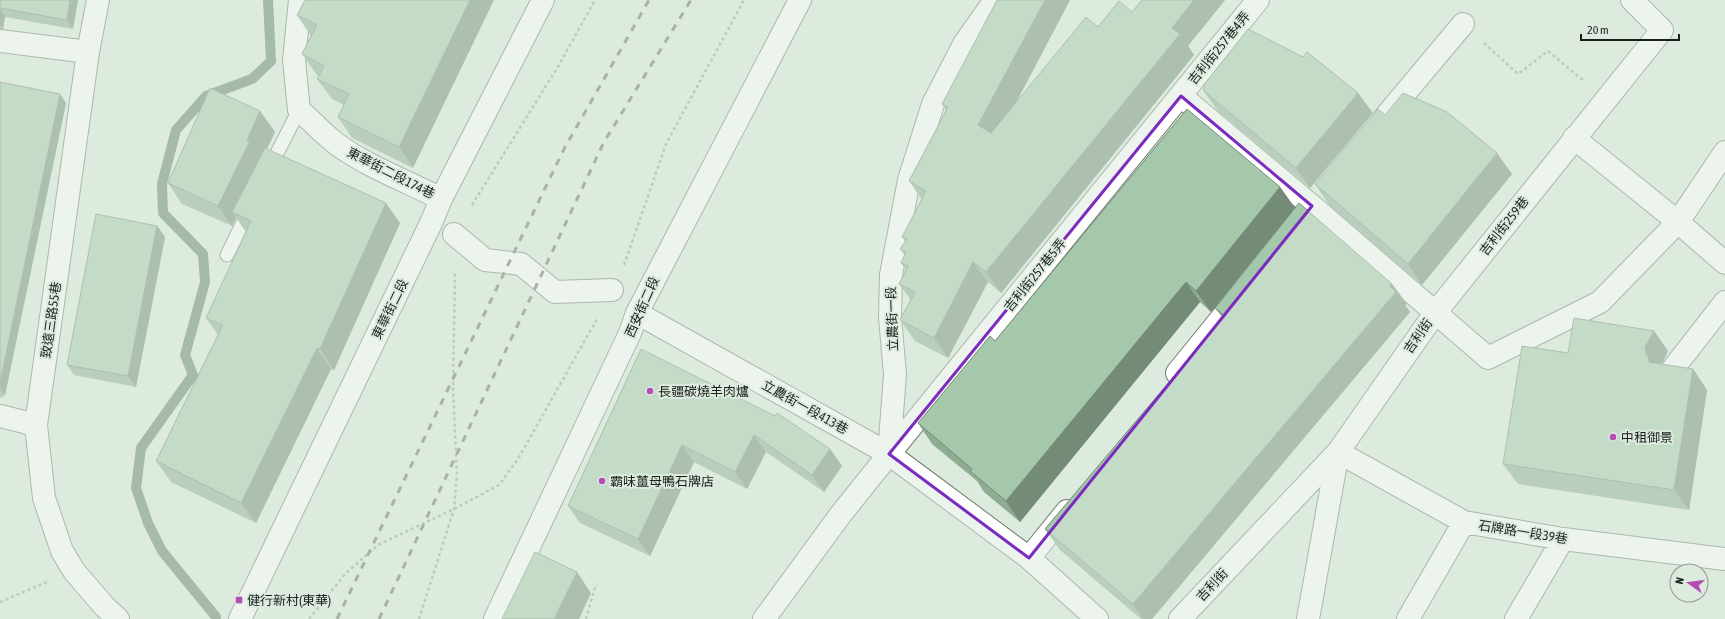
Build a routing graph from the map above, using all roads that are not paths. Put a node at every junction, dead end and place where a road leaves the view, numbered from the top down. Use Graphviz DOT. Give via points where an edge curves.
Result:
graph roads {
  1 [pos="98,0"];
  2 [pos="300,0"];
  3 [pos="543,0"];
  4 [pos="800,0"];
  5 [pos="995,0"];
  6 [pos="1258,0"];
  7 [pos="1632,0"];
  8 [pos="1463,24"];
  9 [pos="0,40"];
  10 [pos="88,52"];
  11 [pos="1181,96"];
  12 [pos="299,110"];
  13 [pos="1372,133"];
  14 [pos="1574,138"];
  15 [pos="1725,152"];
  16 [pos="264,179"];
  17 [pos="1327,188"];
  18 [pos="441,199"];
  19 [pos="254,200"];
  20 [pos="1312,206"];
  21 [pos="1678,222"];
  22 [pos="1297,224"];
  23 [pos="454,234"];
  24 [pos="226,255"];
  25 [pos="1725,263"];
  26 [pos="1252,280"];
  27 [pos="612,290"];
  28 [pos="1725,302"];
  29 [pos="637,313"];
  30 [pos="1434,313"];
  31 [pos="1672,370"];
  32 [pos="1163,391"];
  33 [pos="0,416"];
  34 [pos="36,425"];
  35 [pos="1338,452"];
  36 [pos="889,454"];
  37 [pos="1078,496"];
  38 [pos="1464,522"];
  39 [pos="1563,539"];
  40 [pos="1029,558"];
  41 [pos="1725,559"];
  42 [pos="118,619"];
  43 [pos="240,619"];
  44 [pos="495,619"];
  45 [pos="764,619"];
  46 [pos="1097,619"];
  47 [pos="1180,619"];
  48 [pos="1308,619"];
  49 [pos="1408,619"];
  50 [pos="1516,619"];
  1 -- 10 [label="street, 致遠三路55巷"];
  2 -- 12 [label="street" via="294,60"];
  3 -- 18 [label="street, 東華街二段"];
  4 -- 29 [label="street, 西安街二段"];
  5 -- 36 [label="street, 立農街一段" via="964,44 933,104 909,180 891,275 890,318 895,374"];
  6 -- 11 [label="street, 吉利街257巷4弄"];
  7 -- 14 [label="street, 吉利街259巷" via="1662,30"];
  8 -- 13 [label="street"];
  9 -- 10 [label="street"];
  10 -- 34 [label="street, 致遠三路55巷"];
  11 -- 20 [label="street"];
  11 -- 36 [label="street, 吉利街257巷5弄"];
  12 -- 16 [label="lane"];
  12 -- 18 [label="street, 東華街二段174巷" via="337,145 391,176 409,182"];
  14 -- 21 [label="street"];
  14 -- 30 [label="street, 吉利街259巷"];
  15 -- 21 [label="street, 吉利街"];
  17 -- 20 [label="street"];
  18 -- 43 [label="street, 東華街二段"];
  19 -- 24 [label="lane"];
  20 -- 22 [label="street"];
  20 -- 30 [label="street"];
  21 -- 25 [label="street"];
  21 -- 30 [label="street, 吉利街" via="1600,302 1488,358"];
  23 -- 27 [label="street" via="485,260 521,264 555,292"];
  26 -- 32 [label="street"];
  28 -- 31 [label="street"];
  29 -- 36 [label="street, 立農街一段413巷"];
  29 -- 44 [label="street, 西安街二段" via="630,333"];
  30 -- 35 [label="street, 吉利街"];
  33 -- 34 [label="street"];
  34 -- 42 [label="street, 致遠三路55巷" via="44,498 62,551 74,571"];
  35 -- 38 [label="street, 石牌路一段39巷"];
  35 -- 47 [label="street, 吉利街"];
  35 -- 48 [label="street"];
  36 -- 40 [label="street"];
  36 -- 45 [label="street" via="841,514"];
  37 -- 40 [label="street"];
  38 -- 39 [label="street, 石牌路一段39巷"];
  38 -- 49 [label="street"];
  39 -- 41 [label="street, 石牌路一段39巷"];
  39 -- 50 [label="street"];
  40 -- 46 [label="street"];
}
